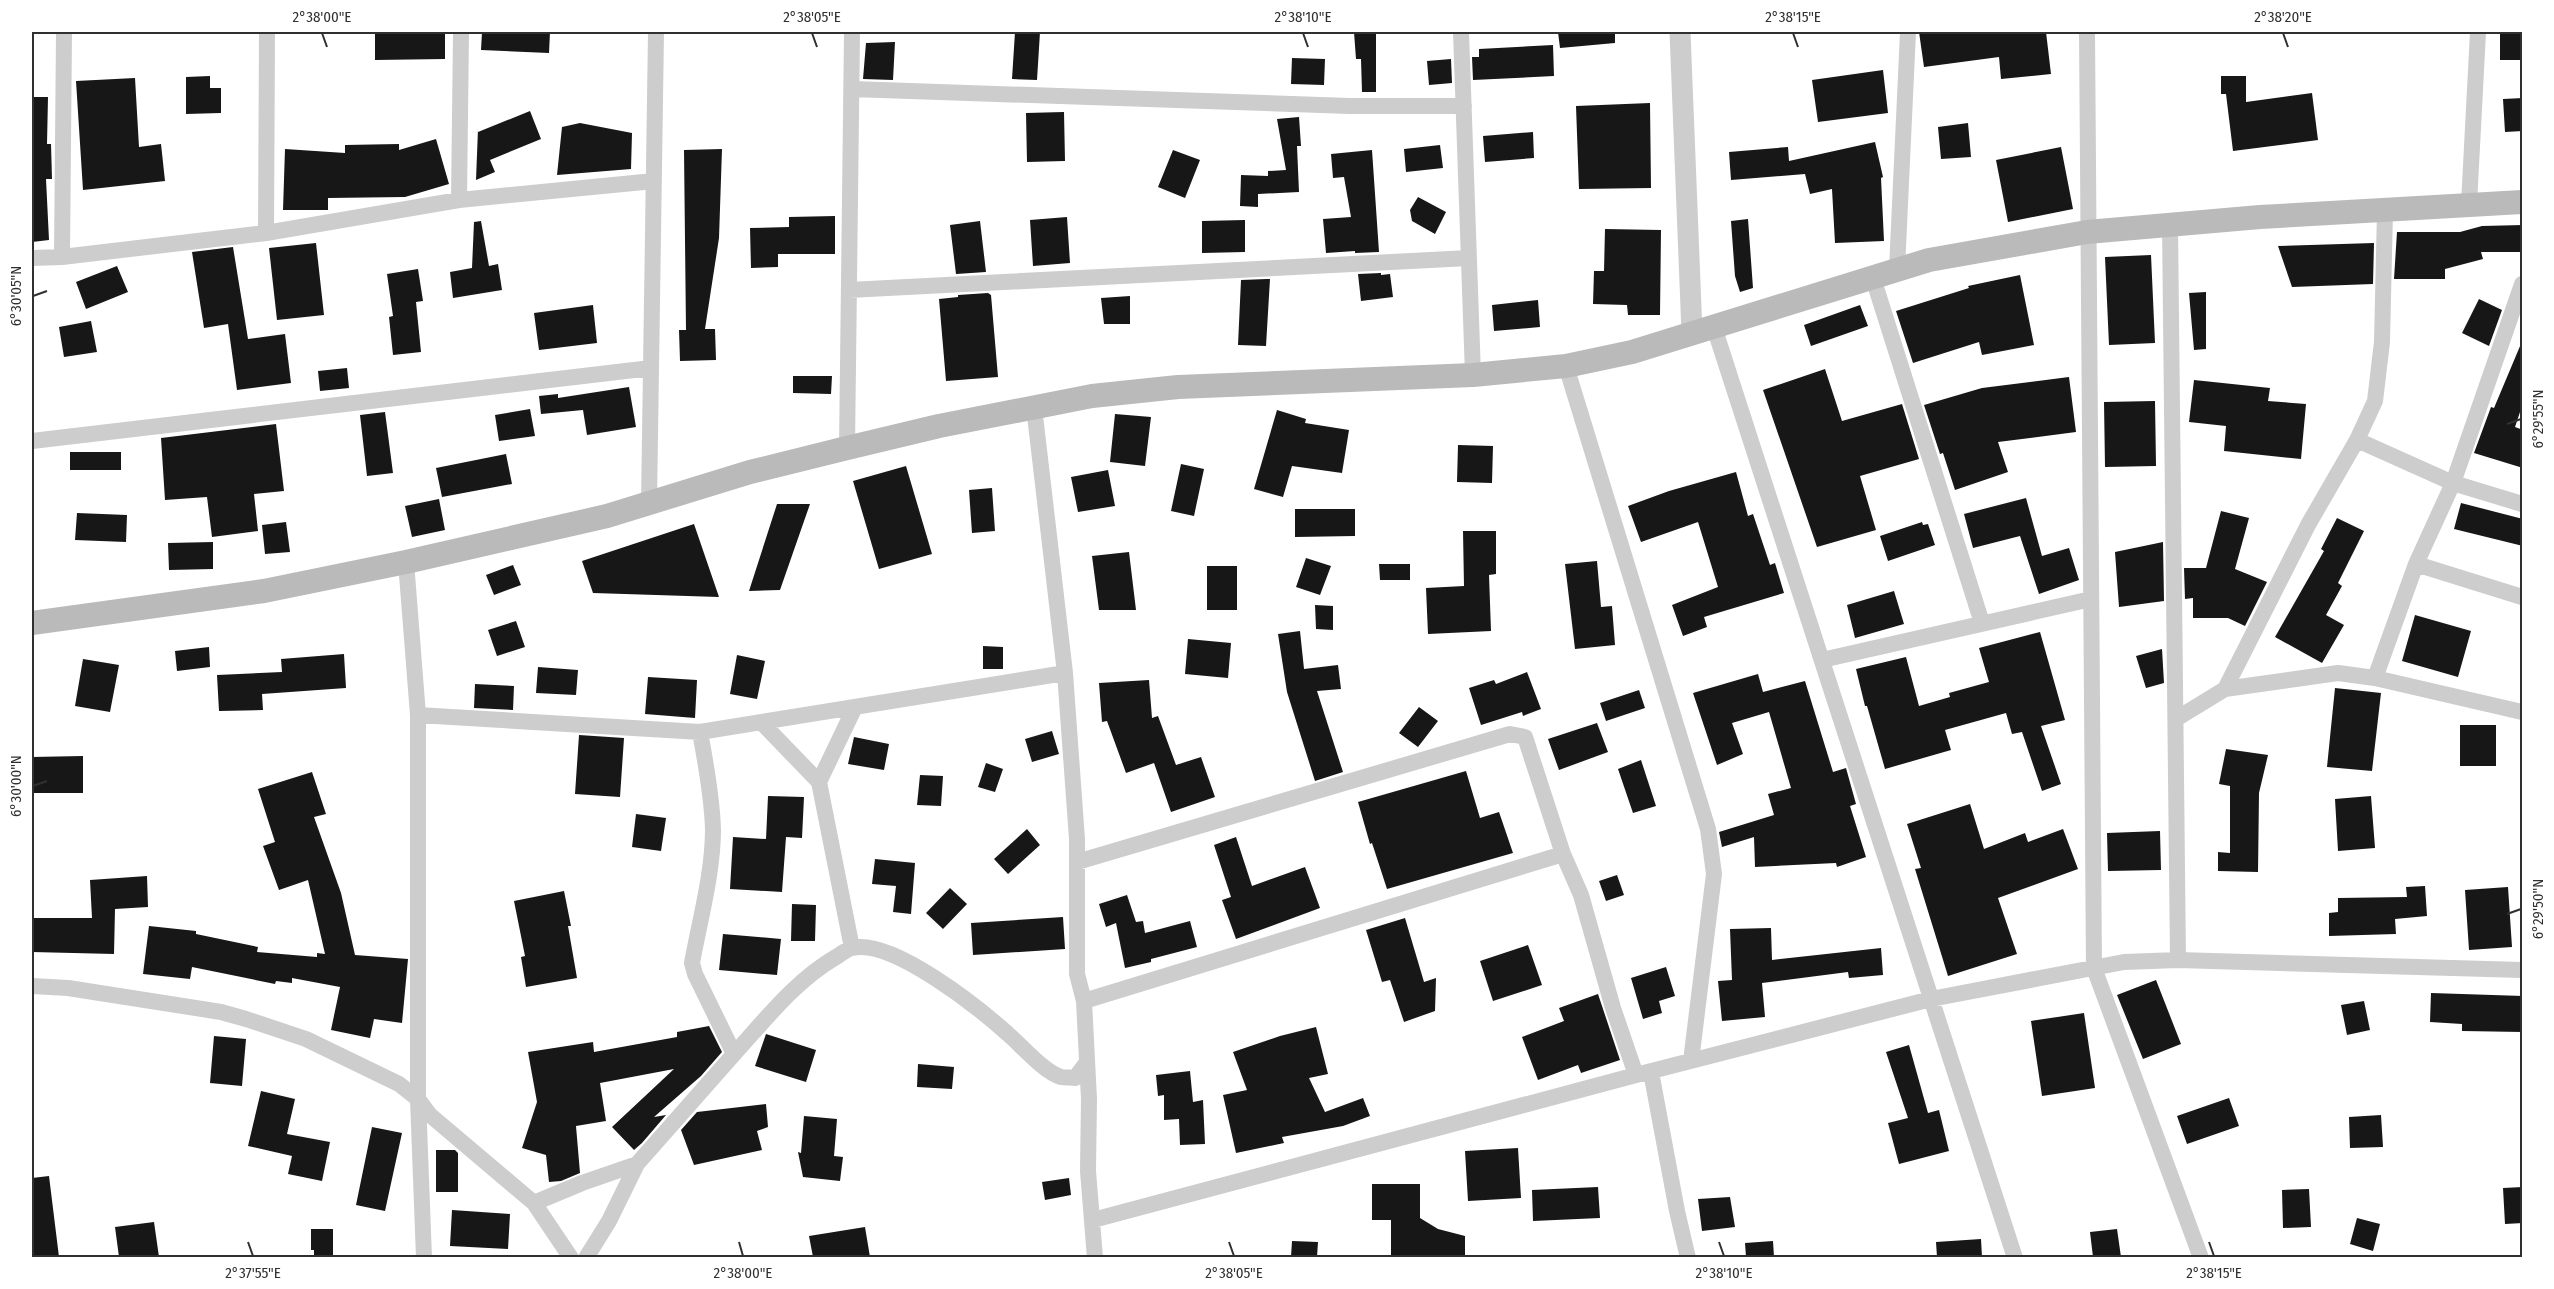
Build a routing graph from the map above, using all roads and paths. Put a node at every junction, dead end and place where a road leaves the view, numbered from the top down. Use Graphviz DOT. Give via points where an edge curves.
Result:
graph roads {
  1 [pos="64,32"];
  2 [pos="267,32"];
  3 [pos="461,32"];
  4 [pos="656,32"];
  5 [pos="852,32"];
  6 [pos="1461,32"];
  7 [pos="1680,32"];
  8 [pos="1908,32"];
  9 [pos="2088,32"];
  10 [pos="2478,32"];
  11 [pos="852,89"];
  12 [pos="1464,106"];
  13 [pos="654,181"];
  14 [pos="459,200"];
  15 [pos="2523,202"];
  16 [pos="2469,204"];
  17 [pos="2385,212"];
  18 [pos="2170,225"];
  19 [pos="2087,232"];
  20 [pos="266,233"];
  21 [pos="62,257"];
  22 [pos="32,258"];
  23 [pos="1469,258"];
  24 [pos="1897,269"];
  25 [pos="1873,278"];
  26 [pos="2523,284"];
  27 [pos="849,290"];
  28 [pos="1703,330"];
  29 [pos="1566,366"];
  30 [pos="651,368"];
  31 [pos="1473,375"];
  32 [pos="1034,406"];
  33 [pos="2357,440"];
  34 [pos="32,441"];
  35 [pos="847,448"];
  36 [pos="2453,483"];
  37 [pos="649,503"];
  38 [pos="2523,504"];
  39 [pos="406,562"];
  40 [pos="2416,564"];
  41 [pos="2523,597"];
  42 [pos="2091,599"];
  43 [pos="32,623"];
  44 [pos="1982,623"];
  45 [pos="1822,660"];
  46 [pos="1065,673"];
  47 [pos="2375,678"];
  48 [pos="2225,689"];
  49 [pos="854,709"];
  50 [pos="2523,712"];
  51 [pos="418,715"];
  52 [pos="2176,719"];
  53 [pos="761,722"];
  54 [pos="700,732"];
  55 [pos="819,782"];
  56 [pos="1563,854"];
  57 [pos="1077,862"];
  58 [pos="852,948"];
  59 [pos="2178,960"];
  60 [pos="2094,969"];
  61 [pos="2523,970"];
  62 [pos="32,986"];
  63 [pos="1931,999"];
  64 [pos="1084,1001"];
  65 [pos="734,1054"];
  66 [pos="1691,1061"];
  67 [pos="1087,1062"];
  68 [pos="1644,1073"];
  69 [pos="418,1099"];
  70 [pos="637,1164"];
  71 [pos="534,1203"];
  72 [pos="1093,1220"];
  73 [pos="424,1257"];
  74 [pos="571,1257"];
  75 [pos="586,1257"];
  76 [pos="1095,1257"];
  77 [pos="1688,1257"];
  78 [pos="2015,1257"];
  79 [pos="2201,1257"];
  1 -- 21 [label="street"];
  2 -- 20 [label="street"];
  3 -- 14 [label="street"];
  4 -- 13 [label="street"];
  5 -- 11 [label="street"];
  6 -- 12 [label="street"];
  7 -- 28 [label="street"];
  8 -- 24 [label="street"];
  9 -- 19 [label="street"];
  10 -- 16 [label="street"];
  11 -- 12 [label="street" via="1350,106"];
  11 -- 27 [label="street"];
  12 -- 23 [label="street"];
  13 -- 14 [label="street"];
  13 -- 30 [label="street"];
  14 -- 20 [label="street"];
  15 -- 16 [label="main road"];
  16 -- 17 [label="main road"];
  17 -- 18 [label="main road"];
  17 -- 33 [label="street" via="2380,372 2375,401"];
  18 -- 19 [label="main road"];
  18 -- 52 [label="street"];
  19 -- 24 [label="main road"];
  19 -- 42 [label="street"];
  20 -- 21 [label="street"];
  21 -- 22 [label="street"];
  23 -- 27 [label="street"];
  23 -- 31 [label="street"];
  24 -- 25 [label="main road"];
  25 -- 28 [label="main road"];
  25 -- 44 [label="street"];
  26 -- 36 [label="street"];
  27 -- 35 [label="street"];
  28 -- 29 [label="main road" via="1632,352"];
  28 -- 45 [label="street"];
  29 -- 31 [label="main road"];
  29 -- 66 [label="street" via="1708,829 1714,874"];
  30 -- 34 [label="street"];
  30 -- 37 [label="street"];
  31 -- 32 [label="main road" via="1178,387"];
  32 -- 35 [label="main road"];
  32 -- 46 [label="street"];
  33 -- 36 [label="street"];
  33 -- 48 [label="street" via="2308,525"];
  35 -- 37 [label="main road"];
  36 -- 38 [label="street"];
  36 -- 40 [label="street"];
  37 -- 39 [label="main road"];
  39 -- 43 [label="main road" via="264,591"];
  39 -- 51 [label="street"];
  40 -- 41 [label="street"];
  40 -- 47 [label="street"];
  42 -- 44 [label="street"];
  42 -- 60 [label="street"];
  44 -- 45 [label="street"];
  45 -- 63 [label="street"];
  46 -- 49 [label="street"];
  46 -- 57 [label="street"];
  47 -- 48 [label="street" via="2338,674"];
  47 -- 50 [label="street"];
  48 -- 52 [label="street"];
  49 -- 53 [label="street"];
  49 -- 55 [label="street"];
  51 -- 54 [label="street"];
  51 -- 69 [label="street"];
  52 -- 59 [label="street"];
  53 -- 54 [label="street"];
  53 -- 55 [label="street"];
  54 -- 65 [label="street" via="713,830 692,963"];
  55 -- 58 [label="street"];
  56 -- 57 [label="street" via="1525,737 1510,734"];
  56 -- 64 [label="street"];
  56 -- 68 [label="street" via="1581,896 1613,1008"];
  57 -- 64 [label="street" via="1077,974"];
  58 -- 65 [label="street" via="790,992"];
  58 -- 67 [label="street" via="881,950 932,976 983,1011 1061,1077 1075,1078"];
  59 -- 60 [label="street" via="2124,962"];
  59 -- 61 [label="street"];
  60 -- 63 [label="street"];
  60 -- 79 [label="street"];
  62 -- 69 [label="street" via="80,990 246,1019 306,1039 399,1084"];
  63 -- 66 [label="street"];
  63 -- 78 [label="street"];
  64 -- 67 [label="street"];
  65 -- 70 [label="street"];
  66 -- 68 [label="street"];
  67 -- 72 [label="street" via="1088,1171"];
  68 -- 72 [label="street"];
  68 -- 77 [label="street"];
  69 -- 71 [label="street" via="429,1115"];
  69 -- 73 [label="street"];
  70 -- 71 [label="street"];
  70 -- 75 [label="street"];
  71 -- 74 [label="street"];
  72 -- 76 [label="street"];
}
